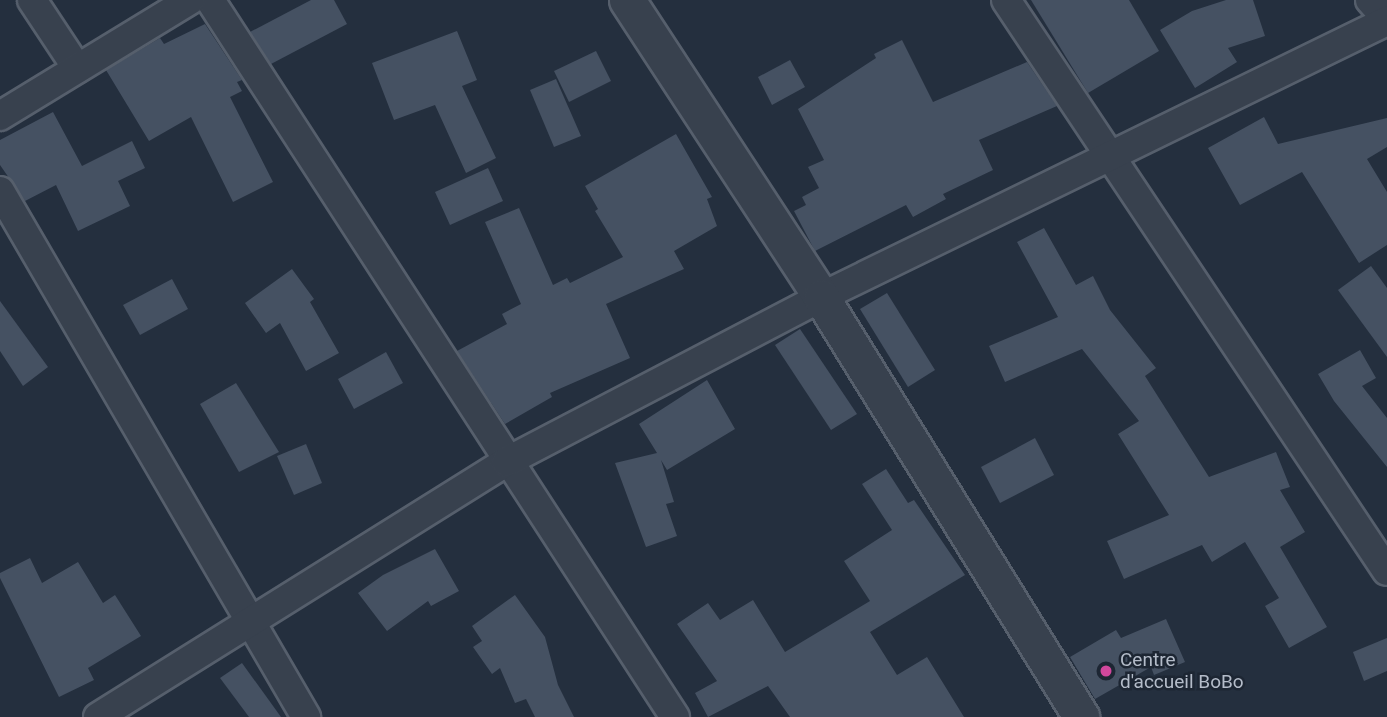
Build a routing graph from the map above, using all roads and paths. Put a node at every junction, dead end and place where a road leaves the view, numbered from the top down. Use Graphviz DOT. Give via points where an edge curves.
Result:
graph roads {
  1 [pos="32,0"];
  2 [pos="190,0"];
  3 [pos="210,0"];
  4 [pos="627,0"];
  5 [pos="1006,0"];
  6 [pos="1370,0"];
  7 [pos="1387,20"];
  8 [pos="76,68"];
  9 [pos="0,116"];
  10 [pos="1111,158"];
  11 [pos="0,191"];
  12 [pos="821,297"];
  13 [pos="506,462"];
  14 [pos="1387,571"];
  15 [pos="250,619"];
  16 [pos="97,717"];
  17 [pos="306,717"];
  18 [pos="675,717"];
  19 [pos="1081,717"];
  1 -- 8 [label="street"];
  2 -- 8 [label="street"];
  3 -- 13 [label="street"];
  4 -- 12 [label="street"];
  5 -- 10 [label="street"];
  6 -- 7 [label="street"];
  7 -- 10 [label="street"];
  8 -- 9 [label="street"];
  10 -- 12 [label="street"];
  10 -- 14 [label="street"];
  11 -- 15 [label="street"];
  12 -- 13 [label="street"];
  12 -- 19 [label="street"];
  13 -- 15 [label="street"];
  13 -- 18 [label="street"];
  15 -- 16 [label="street"];
  15 -- 17 [label="street"];
}
